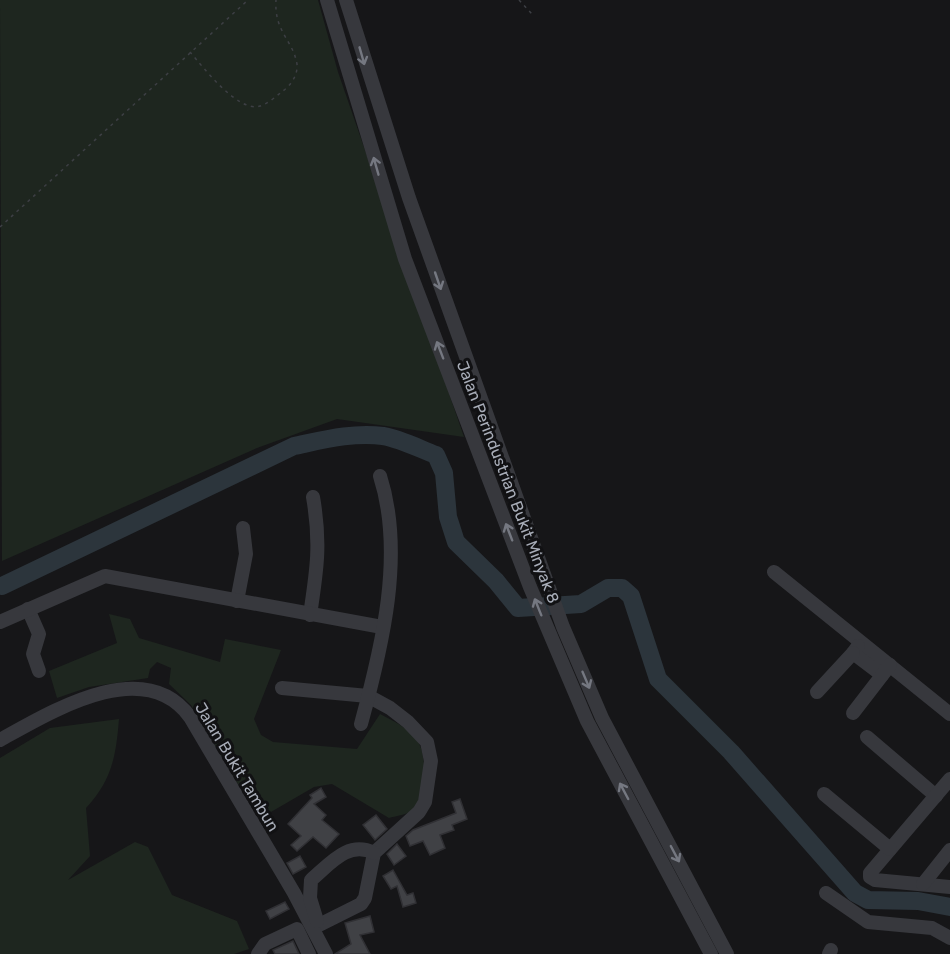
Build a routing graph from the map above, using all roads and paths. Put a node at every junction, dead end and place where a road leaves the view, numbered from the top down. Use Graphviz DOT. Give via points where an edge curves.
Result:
graph roads {
  1 [pos="248,0"];
  2 [pos="276,0"];
  3 [pos="327,0"];
  4 [pos="346,0"];
  5 [pos="519,0"];
  6 [pos="532,15"];
  7 [pos="190,52"];
  8 [pos="0,227"];
  9 [pos="427,248"];
  10 [pos="405,259"];
  11 [pos="380,476"];
  12 [pos="313,497"];
  13 [pos="243,528"];
  14 [pos="774,572"];
  15 [pos="237,601"];
  16 [pos="28,609"];
  17 [pos="310,615"];
  18 [pos="0,622"];
  19 [pos="382,627"];
  20 [pos="857,648"];
  21 [pos="886,670"];
  22 [pos="39,671"];
  23 [pos="282,688"];
  24 [pos="817,692"];
  25 [pos="368,696"];
  26 [pos="853,713"];
  27 [pos="950,714"];
  28 [pos="361,724"];
  29 [pos="867,737"];
  30 [pos="0,740"];
  31 [pos="950,779"];
  32 [pos="824,794"];
  33 [pos="936,796"];
  34 [pos="890,849"];
  35 [pos="950,850"];
  36 [pos="374,853"];
  37 [pos="923,884"];
  38 [pos="950,887"];
  39 [pos="826,893"];
  40 [pos="317,930"];
  41 [pos="950,938"];
  42 [pos="306,949"];
  43 [pos="258,954"];
  44 [pos="326,954"];
  45 [pos="711,954"];
  46 [pos="727,954"];
  1 -- 7 [label="path"];
  2 -- 7 [label="path" via="282,36 297,66 289,87 271,100 259,107 240,102"];
  10 -- 3 [label="street, Jalan Perindustrian Bukit Minyak 8, one-way"];
  4 -- 9 [label="street, Jalan Perindustrian Bukit Minyak 8, one-way"];
  5 -- 6 [label="path"];
  7 -- 8 [label="path"];
  9 -- 10 [label="street"];
  9 -- 46 [label="street, Jalan Perindustrian Bukit Minyak 8, one-way" via="563,627 602,717"];
  45 -- 10 [label="street, Jalan Perindustrian Bukit Minyak 8, one-way" via="587,722 546,628"];
  11 -- 19 [label="street" via="390,527 390,568"];
  12 -- 17 [label="street" via="319,559"];
  13 -- 15 [label="street" via="246,554"];
  14 -- 20 [label="street"];
  15 -- 16 [label="street" via="105,576"];
  15 -- 17 [label="street"];
  16 -- 18 [label="street"];
  16 -- 22 [label="street" via="39,634 33,654"];
  17 -- 19 [label="street"];
  19 -- 25 [label="street"];
  20 -- 21 [label="street"];
  20 -- 24 [label="street"];
  21 -- 26 [label="street"];
  21 -- 27 [label="street"];
  23 -- 25 [label="street"];
  25 -- 28 [label="street"];
  25 -- 36 [label="street" via="408,722 427,742 431,761 425,802 419,812"];
  29 -- 33 [label="street"];
  30 -- 40 [label="street, Jalan Bukit Tambun" via="52,712 97,694 137,688 167,696 190,717"];
  31 -- 33 [label="street"];
  32 -- 34 [label="street"];
  33 -- 34 [label="street"];
  34 -- 37 [label="street" via="870,877"];
  35 -- 37 [label="street"];
  36 -- 40 [label="street" via="361,904"];
  36 -- 40 [label="street" via="350,849 311,880 309,898"];
  37 -- 38 [label="street"];
  39 -- 41 [label="street" via="868,922 932,928"];
  40 -- 42 [label="street"];
  40 -- 44 [label="street, Jalan Bukit Tambun"];
  42 -- 43 [label="street" via="297,929 265,944"];
}
